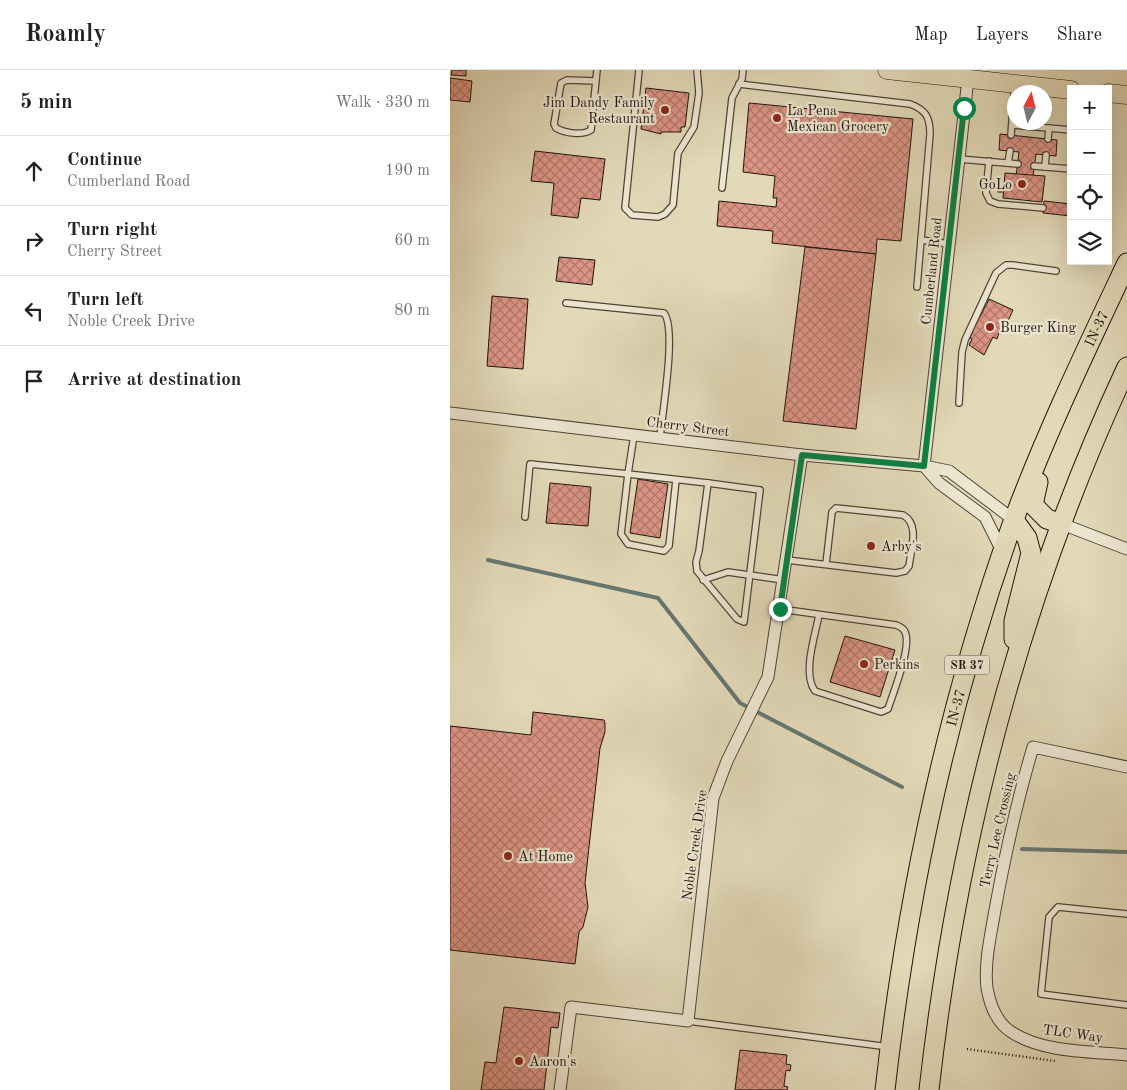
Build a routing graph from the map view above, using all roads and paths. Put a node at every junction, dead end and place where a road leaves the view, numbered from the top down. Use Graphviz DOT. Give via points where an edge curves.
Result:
graph roads {
  1 [pos="596,70"];
  2 [pos="639,70"];
  3 [pos="697,70"];
  4 [pos="742,70"];
  5 [pos="887,70"];
  6 [pos="968,79"];
  7 [pos="596,81"];
  8 [pos="739,84"];
  9 [pos="1007,88"];
  10 [pos="1052,90"];
  11 [pos="1067,90"];
  12 [pos="1112,93"];
  13 [pos="1127,95"];
  14 [pos="1052,128"];
  15 [pos="1012,130"];
  16 [pos="1049,130"];
  17 [pos="1067,130"];
  18 [pos="1011,135"];
  19 [pos="1048,139"];
  20 [pos="1010,151"];
  21 [pos="1046,155"];
  22 [pos="958,159"];
  23 [pos="989,162"];
  24 [pos="1008,163"];
  25 [pos="1018,164"];
  26 [pos="1034,166"];
  27 [pos="1044,167"];
  28 [pos="1067,169"];
  29 [pos="722,188"];
  30 [pos="1043,208"];
  31 [pos="921,240"];
  32 [pos="949,244"];
  33 [pos="1127,263"];
  34 [pos="1056,271"];
  35 [pos="916,287"];
  36 [pos="566,303"];
  37 [pos="1127,367"];
  38 [pos="1064,398"];
  39 [pos="959,403"];
  40 [pos="450,413"];
  41 [pos="634,435"];
  42 [pos="660,438"];
  43 [pos="802,455"];
  44 [pos="924,466"];
  45 [pos="628,474"];
  46 [pos="676,480"];
  47 [pos="708,483"];
  48 [pos="525,517"];
  49 [pos="1014,520"];
  50 [pos="1062,524"];
  51 [pos="1127,549"];
  52 [pos="1003,553"];
  53 [pos="787,560"];
  54 [pos="826,564"];
  55 [pos="751,574"];
  56 [pos="703,580"];
  57 [pos="784,580"];
  58 [pos="780,609"];
  59 [pos="819,615"];
  60 [pos="1014,663"];
  61 [pos="1127,766"];
  62 [pos="1127,914"];
  63 [pos="1127,1005"];
  64 [pos="995,1014"];
  65 [pos="688,1021"];
  66 [pos="890,1047"];
  67 [pos="1127,1055"];
  68 [pos="560,1090"];
  69 [pos="885,1090"];
  70 [pos="929,1090"];
  1 -- 7 [label="lane"];
  2 -- 3 [label="lane" via="625,208 632,215 658,217 673,205 678,153 694,127 699,93"];
  4 -- 8 [label="lane"];
  5 -- 6 [label="main road"];
  6 -- 9 [label="main road"];
  6 -- 22 [label="street, Cumberland Road"];
  7 -- 7 [label="lane" via="591,130 582,134 562,132 556,128 561,84 567,80"];
  8 -- 29 [label="lane" via="732,98"];
  8 -- 31 [label="lane" via="910,104 923,110 929,120 930,134"];
  10 -- 11 [label="main road"];
  12 -- 13 [label="main road"];
  14 -- 17 [label="lane"];
  15 -- 18 [label="lane"];
  16 -- 19 [label="lane"];
  20 -- 24 [label="lane"];
  21 -- 27 [label="lane"];
  22 -- 23 [label="lane"];
  22 -- 32 [label="street, Cumberland Road"];
  23 -- 24 [label="lane"];
  23 -- 30 [label="lane" via="986,193 990,201"];
  24 -- 25 [label="lane"];
  26 -- 27 [label="lane"];
  27 -- 28 [label="lane"];
  31 -- 32 [label="lane"];
  31 -- 35 [label="lane"];
  32 -- 44 [label="street, Cumberland Road"];
  33 -- 38 [label="highway, IN-37 / SR 37"];
  34 -- 39 [label="lane" via="1006,265 996,274 965,340"];
  36 -- 42 [label="lane" via="664,313 670,336"];
  37 -- 50 [label="highway, SR 37"];
  38 -- 49 [label="highway, IN-37 / SR 37"];
  38 -- 50 [label="highway" via="1032,505 1047,519"];
  40 -- 41 [label="street, Cherry Street"];
  41 -- 42 [label="street, Cherry Street"];
  41 -- 45 [label="lane"];
  42 -- 43 [label="street, Cherry Street"];
  43 -- 44 [label="street, Cherry Street"];
  43 -- 53 [label="street, Noble Creek Drive"];
  44 -- 49 [label="street, Cherry Street" via="949,471"];
  44 -- 52 [label="street" via="939,483 985,517"];
  45 -- 46 [label="lane"];
  45 -- 46 [label="lane" via="621,534 628,544 664,551 668,546"];
  45 -- 48 [label="lane" via="530,464"];
  46 -- 47 [label="lane"];
  47 -- 55 [label="lane" via="760,490"];
  47 -- 56 [label="lane" via="696,562 697,572"];
  49 -- 52 [label="highway, IN-37 / SR 37"];
  49 -- 60 [label="highway" via="1027,538 1031,553 1014,621"];
  50 -- 51 [label="street"];
  50 -- 60 [label="highway, SR 37"];
  52 -- 66 [label="highway, IN-37 / SR 37" via="974,643 932,800 908,922"];
  53 -- 54 [label="lane"];
  53 -- 57 [label="street, Noble Creek Drive"];
  54 -- 54 [label="lane" via="896,573 905,571 909,566 914,524 903,515 836,508 832,512"];
  55 -- 56 [label="lane" via="720,573"];
  55 -- 56 [label="lane" via="744,622 737,619"];
  55 -- 57 [label="lane"];
  57 -- 58 [label="street, Noble Creek Drive"];
  58 -- 59 [label="lane"];
  58 -- 65 [label="street, Noble Creek Drive" via="768,677 727,761 713,798"];
  59 -- 59 [label="lane" via="902,628 906,633 905,649 888,710 881,712 815,691 811,686 808,676"];
  60 -- 70 [label="highway, SR 37" via="987,760 962,872 945,963"];
  61 -- 64 [label="street, Terry Lee Crossing" via="1033,748 1011,827 991,935 987,986"];
  62 -- 63 [label="lane" via="1058,907 1049,917 1041,994"];
  64 -- 67 [label="street, TLC Way" via="1011,1032 1031,1042"];
  65 -- 66 [label="lane"];
  65 -- 68 [label="street" via="571,1007"];
  66 -- 69 [label="highway, IN-37 / SR 37"];
}
